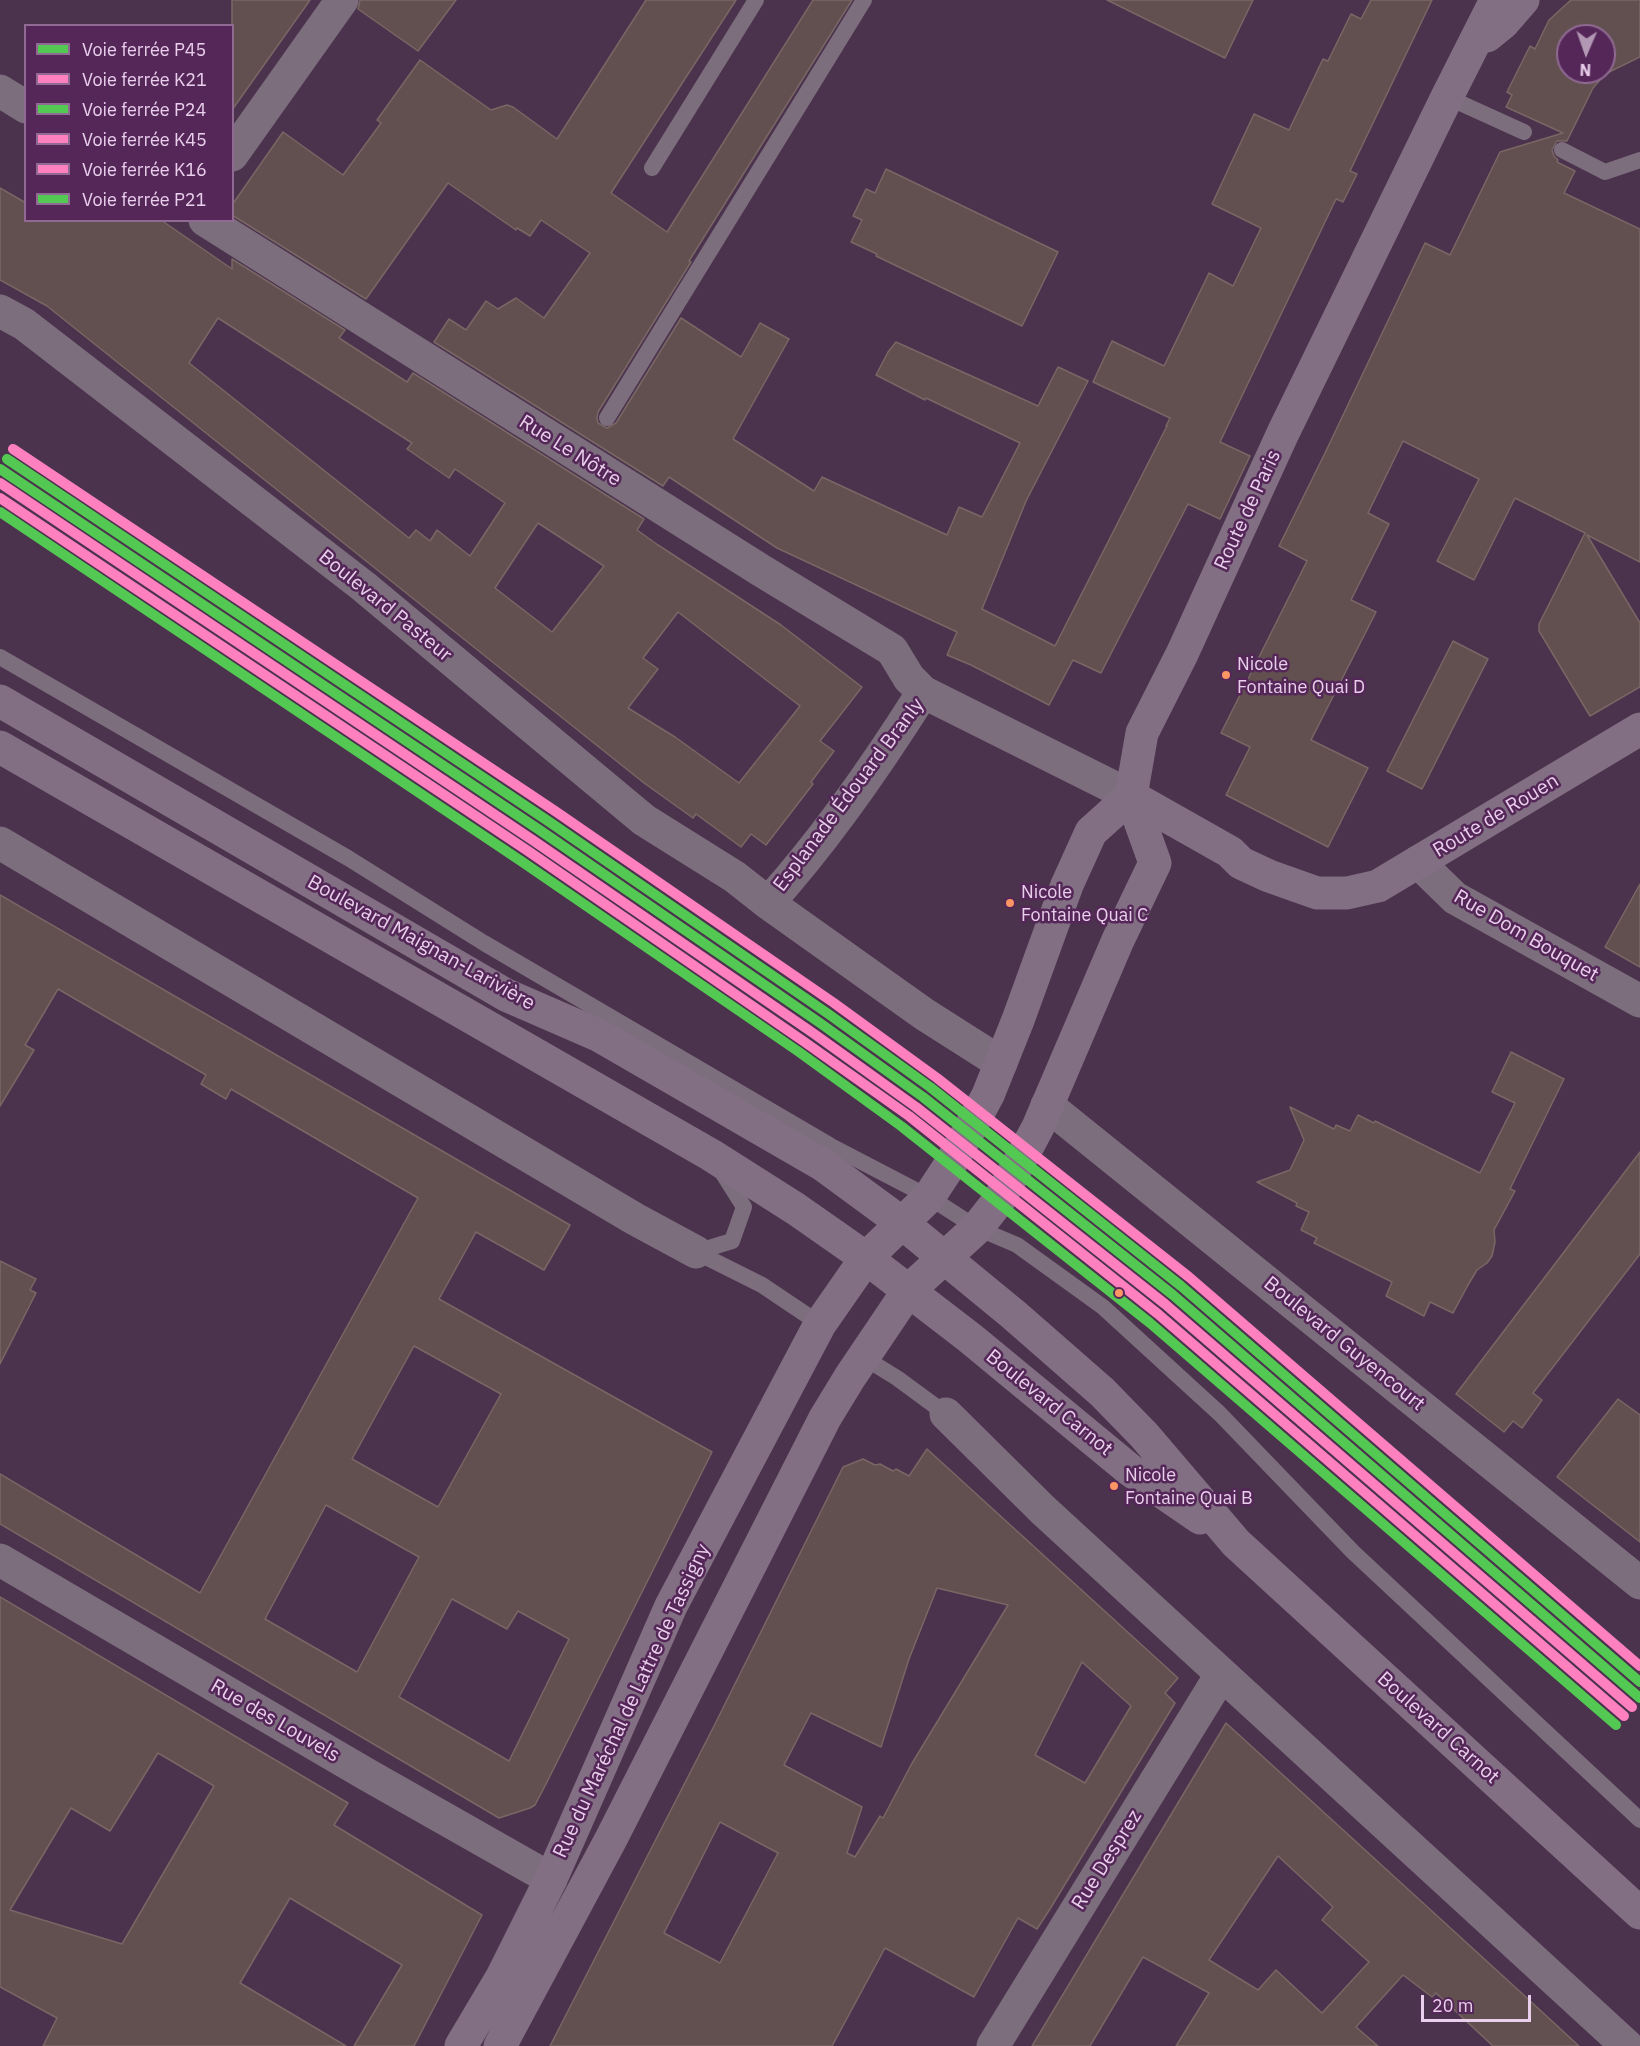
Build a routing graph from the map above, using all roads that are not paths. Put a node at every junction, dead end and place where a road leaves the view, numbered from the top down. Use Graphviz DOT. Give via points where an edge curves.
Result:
graph roads {
  1 [pos="342,0"];
  2 [pos="756,0"];
  3 [pos="864,0"];
  4 [pos="1496,0"];
  5 [pos="1523,0"];
  6 [pos="1469,51"];
  7 [pos="0,91"];
  8 [pos="1446,96"];
  9 [pos="24,106"];
  10 [pos="1524,132"];
  11 [pos="1562,150"];
  12 [pos="234,152"];
  13 [pos="1640,160"];
  14 [pos="652,168"];
  15 [pos="208,222"];
  16 [pos="0,311"];
  17 [pos="607,418"];
  18 [pos="0,657"];
  19 [pos="923,692"];
  20 [pos="0,701"];
  21 [pos="1640,729"];
  22 [pos="0,747"];
  23 [pos="1131,796"];
  24 [pos="0,843"];
  25 [pos="1418,862"];
  26 [pos="1347,893"];
  27 [pos="768,903"];
  28 [pos="1640,1001"];
  29 [pos="1001,1064"];
  30 [pos="1042,1116"];
  31 [pos="711,1155"];
  32 [pos="929,1197"];
  33 [pos="902,1223"];
  34 [pos="977,1228"];
  35 [pos="696,1252"];
  36 [pos="945,1257"];
  37 [pos="866,1258"];
  38 [pos="908,1292"];
  39 [pos="820,1324"];
  40 [pos="863,1357"];
  41 [pos="946,1414"];
  42 [pos="1236,1543"];
  43 [pos="0,1560"];
  44 [pos="1640,1583"];
  45 [pos="1221,1675"];
  46 [pos="1640,1820"];
  47 [pos="551,1879"];
  48 [pos="1640,1913"];
  49 [pos="461,2046"];
  50 [pos="500,2046"];
  51 [pos="993,2046"];
  52 [pos="1627,2046"];
  1 -- 12 [label="street"];
  2 -- 14 [label="lane"];
  3 -- 17 [label="lane"];
  4 -- 6 [label="main road, Route de Paris"];
  5 -- 6 [label="main road"];
  6 -- 8 [label="main road, Route de Paris"];
  7 -- 9 [label="street"];
  8 -- 10 [label="lane"];
  8 -- 23 [label="main road, Route de Paris" via="1142,733"];
  11 -- 13 [label="lane" via="1605,172"];
  15 -- 19 [label="street, Rue Le Nôtre" via="586,452 892,650"];
  16 -- 27 [label="street, Boulevard Pasteur" via="24,324 363,586 644,820 735,877"];
  18 -- 32 [label="lane" via="348,858 484,943 831,1146"];
  19 -- 23 [label="street, Esplanade Édouard Branly"];
  19 -- 27 [label="street, Esplanade Édouard Branly" via="878,762"];
  20 -- 33 [label="main road, Boulevard Maignan-Larivière" via="506,995 598,1035 680,1082 823,1165"];
  21 -- 25 [label="main road, Route de Rouen"];
  22 -- 31 [label="main road, Boulevard Maignan-Larivière"];
  23 -- 26 [label="main road, Esplanade Édouard Branly" via="1269,876 1317,893"];
  23 -- 29 [label="main road, Rue du Maréchal de Lattre de Tassigny" via="1091,832"];
  23 -- 30 [label="main road, Rue du Maréchal de Lattre de Tassigny" via="1155,863"];
  24 -- 35 [label="street" via="635,1220"];
  25 -- 26 [label="main road, Route de Rouen" via="1378,886"];
  25 -- 28 [label="street, Rue Dom Bouquet" via="1455,898"];
  27 -- 29 [label="street, Esplanade Édouard Branly"];
  29 -- 32 [label="main road, Rue du Maréchal de Lattre de Tassigny" via="988,1095"];
  30 -- 34 [label="main road, Rue du Maréchal de Lattre de Tassigny" via="999,1200"];
  30 -- 44 [label="street, Boulevard Guyencourt"];
  31 -- 35 [label="lane" via="744,1207 732,1241"];
  31 -- 37 [label="main road, Boulevard Maignan-Larivière"];
  32 -- 33 [label="main road, Rue du Maréchal de Lattre de Tassigny"];
  32 -- 34 [label="lane"];
  33 -- 36 [label="main road, Boulevard Carnot"];
  33 -- 37 [label="main road, Rue du Maréchal de Lattre de Tassigny"];
  34 -- 36 [label="main road, Rue du Maréchal de Lattre de Tassigny"];
  34 -- 46 [label="lane" via="1017,1245 1103,1307 1220,1414 1353,1552"];
  35 -- 39 [label="lane" via="762,1285"];
  36 -- 38 [label="main road, Rue du Maréchal de Lattre de Tassigny"];
  36 -- 42 [label="main road, Boulevard Carnot" via="1102,1392"];
  37 -- 38 [label="main road, Boulevard Carnot"];
  37 -- 39 [label="main road, Rue du Maréchal de Lattre de Tassigny"];
  38 -- 40 [label="main road, Rue du Maréchal de Lattre de Tassigny"];
  38 -- 42 [label="main road, Boulevard Carnot" via="1130,1470"];
  39 -- 47 [label="main road, Rue du Maréchal de Lattre de Tassigny" via="671,1606"];
  40 -- 41 [label="lane"];
  40 -- 50 [label="main road, Rue du Maréchal de Lattre de Tassigny" via="825,1418 611,1839"];
  41 -- 45 [label="street"];
  42 -- 48 [label="main road, Boulevard Carnot"];
  43 -- 47 [label="street, Rue des Louvels"];
  45 -- 51 [label="street, Rue Desprez"];
  45 -- 52 [label="street"];
  47 -- 49 [label="main road, Rue du Maréchal de Lattre de Tassigny" via="502,1977"];
}
